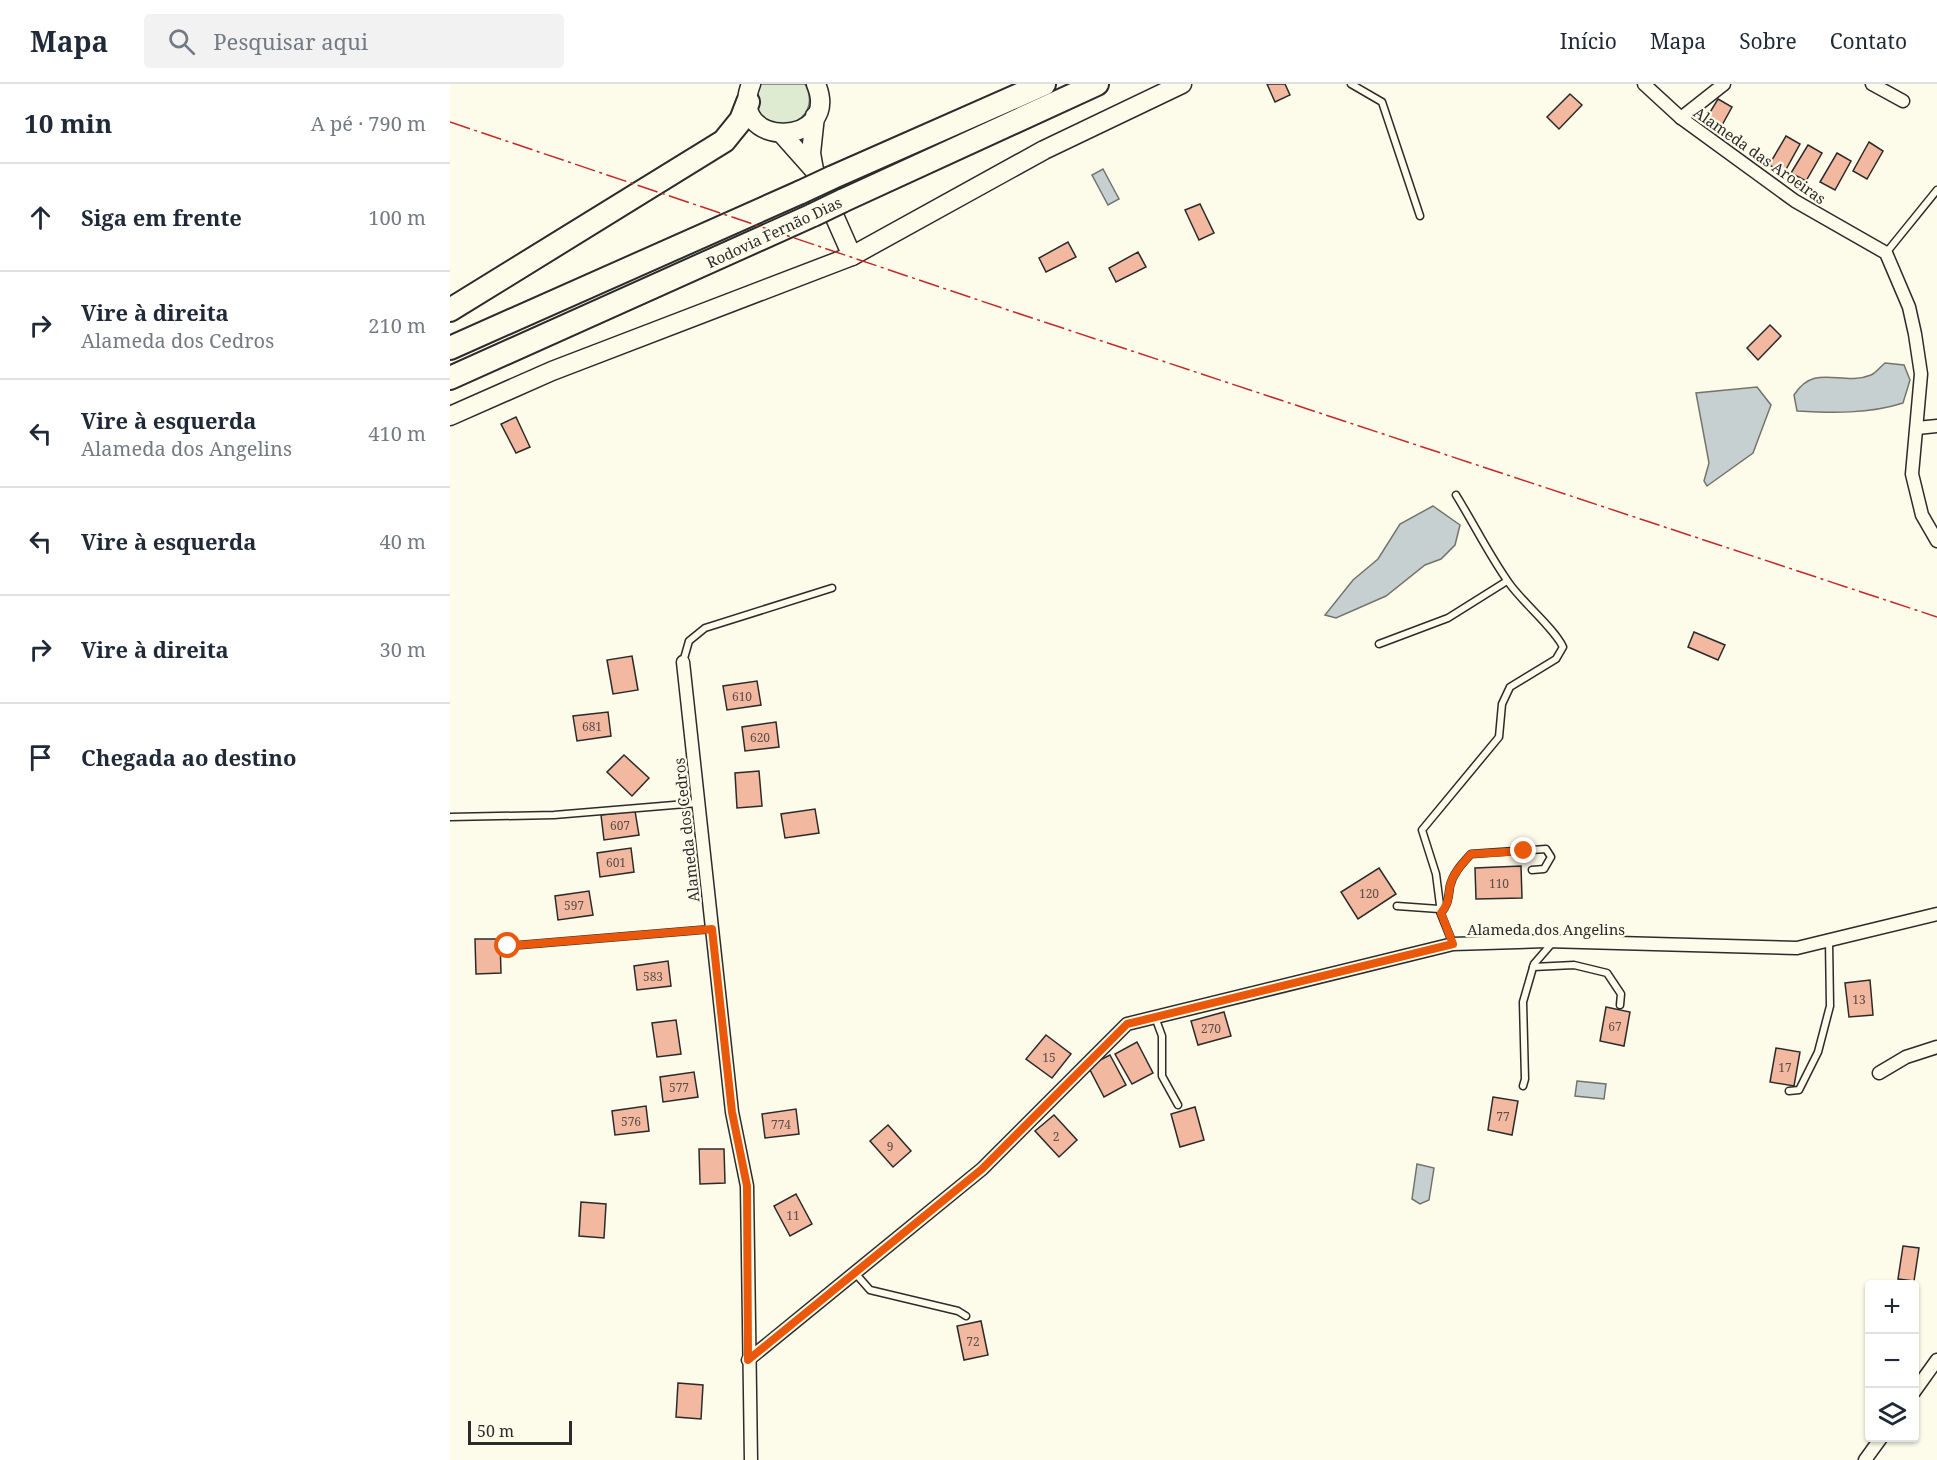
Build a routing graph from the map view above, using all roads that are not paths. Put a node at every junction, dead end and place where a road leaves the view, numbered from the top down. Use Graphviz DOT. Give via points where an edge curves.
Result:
graph roads {
  1 [pos="816,84"];
  2 [pos="1044,84"];
  3 [pos="1097,84"];
  4 [pos="1182,84"];
  5 [pos="1351,84"];
  6 [pos="1644,84"];
  7 [pos="1724,84"];
  8 [pos="1872,84"];
  9 [pos="749,93"];
  10 [pos="1903,101"];
  11 [pos="815,116"];
  12 [pos="1681,118"];
  13 [pos="782,134"];
  14 [pos="822,174"];
  15 [pos="1937,190"];
  16 [pos="1420,216"];
  17 [pos="1886,252"];
  18 [pos="852,256"];
  19 [pos="450,309"];
  20 [pos="450,348"];
  21 [pos="450,378"];
  22 [pos="450,416"];
  23 [pos="1937,426"];
  24 [pos="1917,428"];
  25 [pos="1456,495"];
  26 [pos="1937,541"];
  27 [pos="1507,581"];
  28 [pos="832,588"];
  29 [pos="1379,644"];
  30 [pos="683,662"];
  31 [pos="699,803"];
  32 [pos="450,817"];
  33 [pos="1532,870"];
  34 [pos="1397,906"];
  35 [pos="1441,913"];
  36 [pos="1937,914"];
  37 [pos="712,929"];
  38 [pos="1829,940"];
  39 [pos="1553,942"];
  40 [pos="1453,944"];
  41 [pos="508,946"];
  42 [pos="1533,967"];
  43 [pos="1620,1005"];
  44 [pos="1155,1017"];
  45 [pos="1937,1047"];
  46 [pos="1879,1073"];
  47 [pos="1523,1086"];
  48 [pos="1789,1091"];
  49 [pos="1178,1106"];
  50 [pos="855,1273"];
  51 [pos="966,1316"];
  52 [pos="748,1360"];
  53 [pos="1937,1360"];
  54 [pos="1917,1388"];
  55 [pos="1878,1442"];
  56 [pos="751,1460"];
  57 [pos="1865,1460"];
  1 -- 11 [label="main road" via="819,97"];
  2 -- 14 [label="highway, Rodovia Fernão Dias"];
  3 -- 21 [label="highway, Rodovia Fernão Dias, bridge"];
  4 -- 18 [label="main road" via="1044,150"];
  5 -- 16 [label="lane" via="1382,102"];
  6 -- 12 [label="street, Alameda das Aroeiras"];
  7 -- 12 [label="street"];
  8 -- 10 [label="street"];
  9 -- 13 [label="main road" via="750,112 763,128"];
  9 -- 19 [label="highway" via="741,120 724,141"];
  11 -- 13 [label="main road" via="801,130"];
  11 -- 14 [label="main road" via="810,153"];
  12 -- 17 [label="street, Alameda das Aroeiras" via="1796,201"];
  13 -- 14 [label="main road"];
  14 -- 18 [label="main road"];
  14 -- 20 [label="highway, Rodovia Fernão Dias, bridge" via="801,192"];
  15 -- 17 [label="lane"];
  17 -- 24 [label="street" via="1909,307 1915,334 1921,374"];
  18 -- 22 [label="main road" via="552,370"];
  23 -- 24 [label="street"];
  24 -- 26 [label="street" via="1913,483 1922,515"];
  25 -- 27 [label="lane"];
  27 -- 29 [label="lane" via="1448,618"];
  27 -- 35 [label="lane" via="1563,647 1561,654 1510,687 1502,704 1499,737 1422,830 1436,874"];
  28 -- 30 [label="lane" via="705,628 689,641"];
  30 -- 31 [label="street, Alameda dos Cedros"];
  31 -- 32 [label="lane" via="554,815"];
  31 -- 37 [label="street, Alameda dos Cedros"];
  33 -- 35 [label="lane" via="1544,869 1551,857 1546,849 1471,854 1458,867 1450,886 1449,902"];
  34 -- 35 [label="lane" via="1439,909"];
  35 -- 40 [label="lane"];
  36 -- 38 [label="street, Alameda dos Angelins"];
  37 -- 41 [label="lane"];
  37 -- 52 [label="street, Alameda dos Cedros" via="732,1112 747,1186"];
  38 -- 39 [label="street, Alameda dos Angelins" via="1797,948"];
  38 -- 48 [label="lane" via="1830,1006 1818,1052 1799,1090"];
  39 -- 40 [label="street, Alameda dos Angelins"];
  39 -- 42 [label="lane"];
  40 -- 44 [label="street, Alameda dos Angelins"];
  42 -- 43 [label="lane" via="1574,965 1607,973 1621,994"];
  42 -- 47 [label="lane" via="1523,1002"];
  44 -- 49 [label="lane" via="1162,1036 1162,1076"];
  44 -- 50 [label="street, Alameda dos Angelins" via="1127,1024 982,1169"];
  45 -- 46 [label="street" via="1905,1057"];
  50 -- 51 [label="lane" via="870,1290"];
  50 -- 52 [label="street, Alameda dos Angelins"];
  52 -- 56 [label="street, Alameda dos Cedros"];
  53 -- 54 [label="street"];
  55 -- 57 [label="street"];
}
